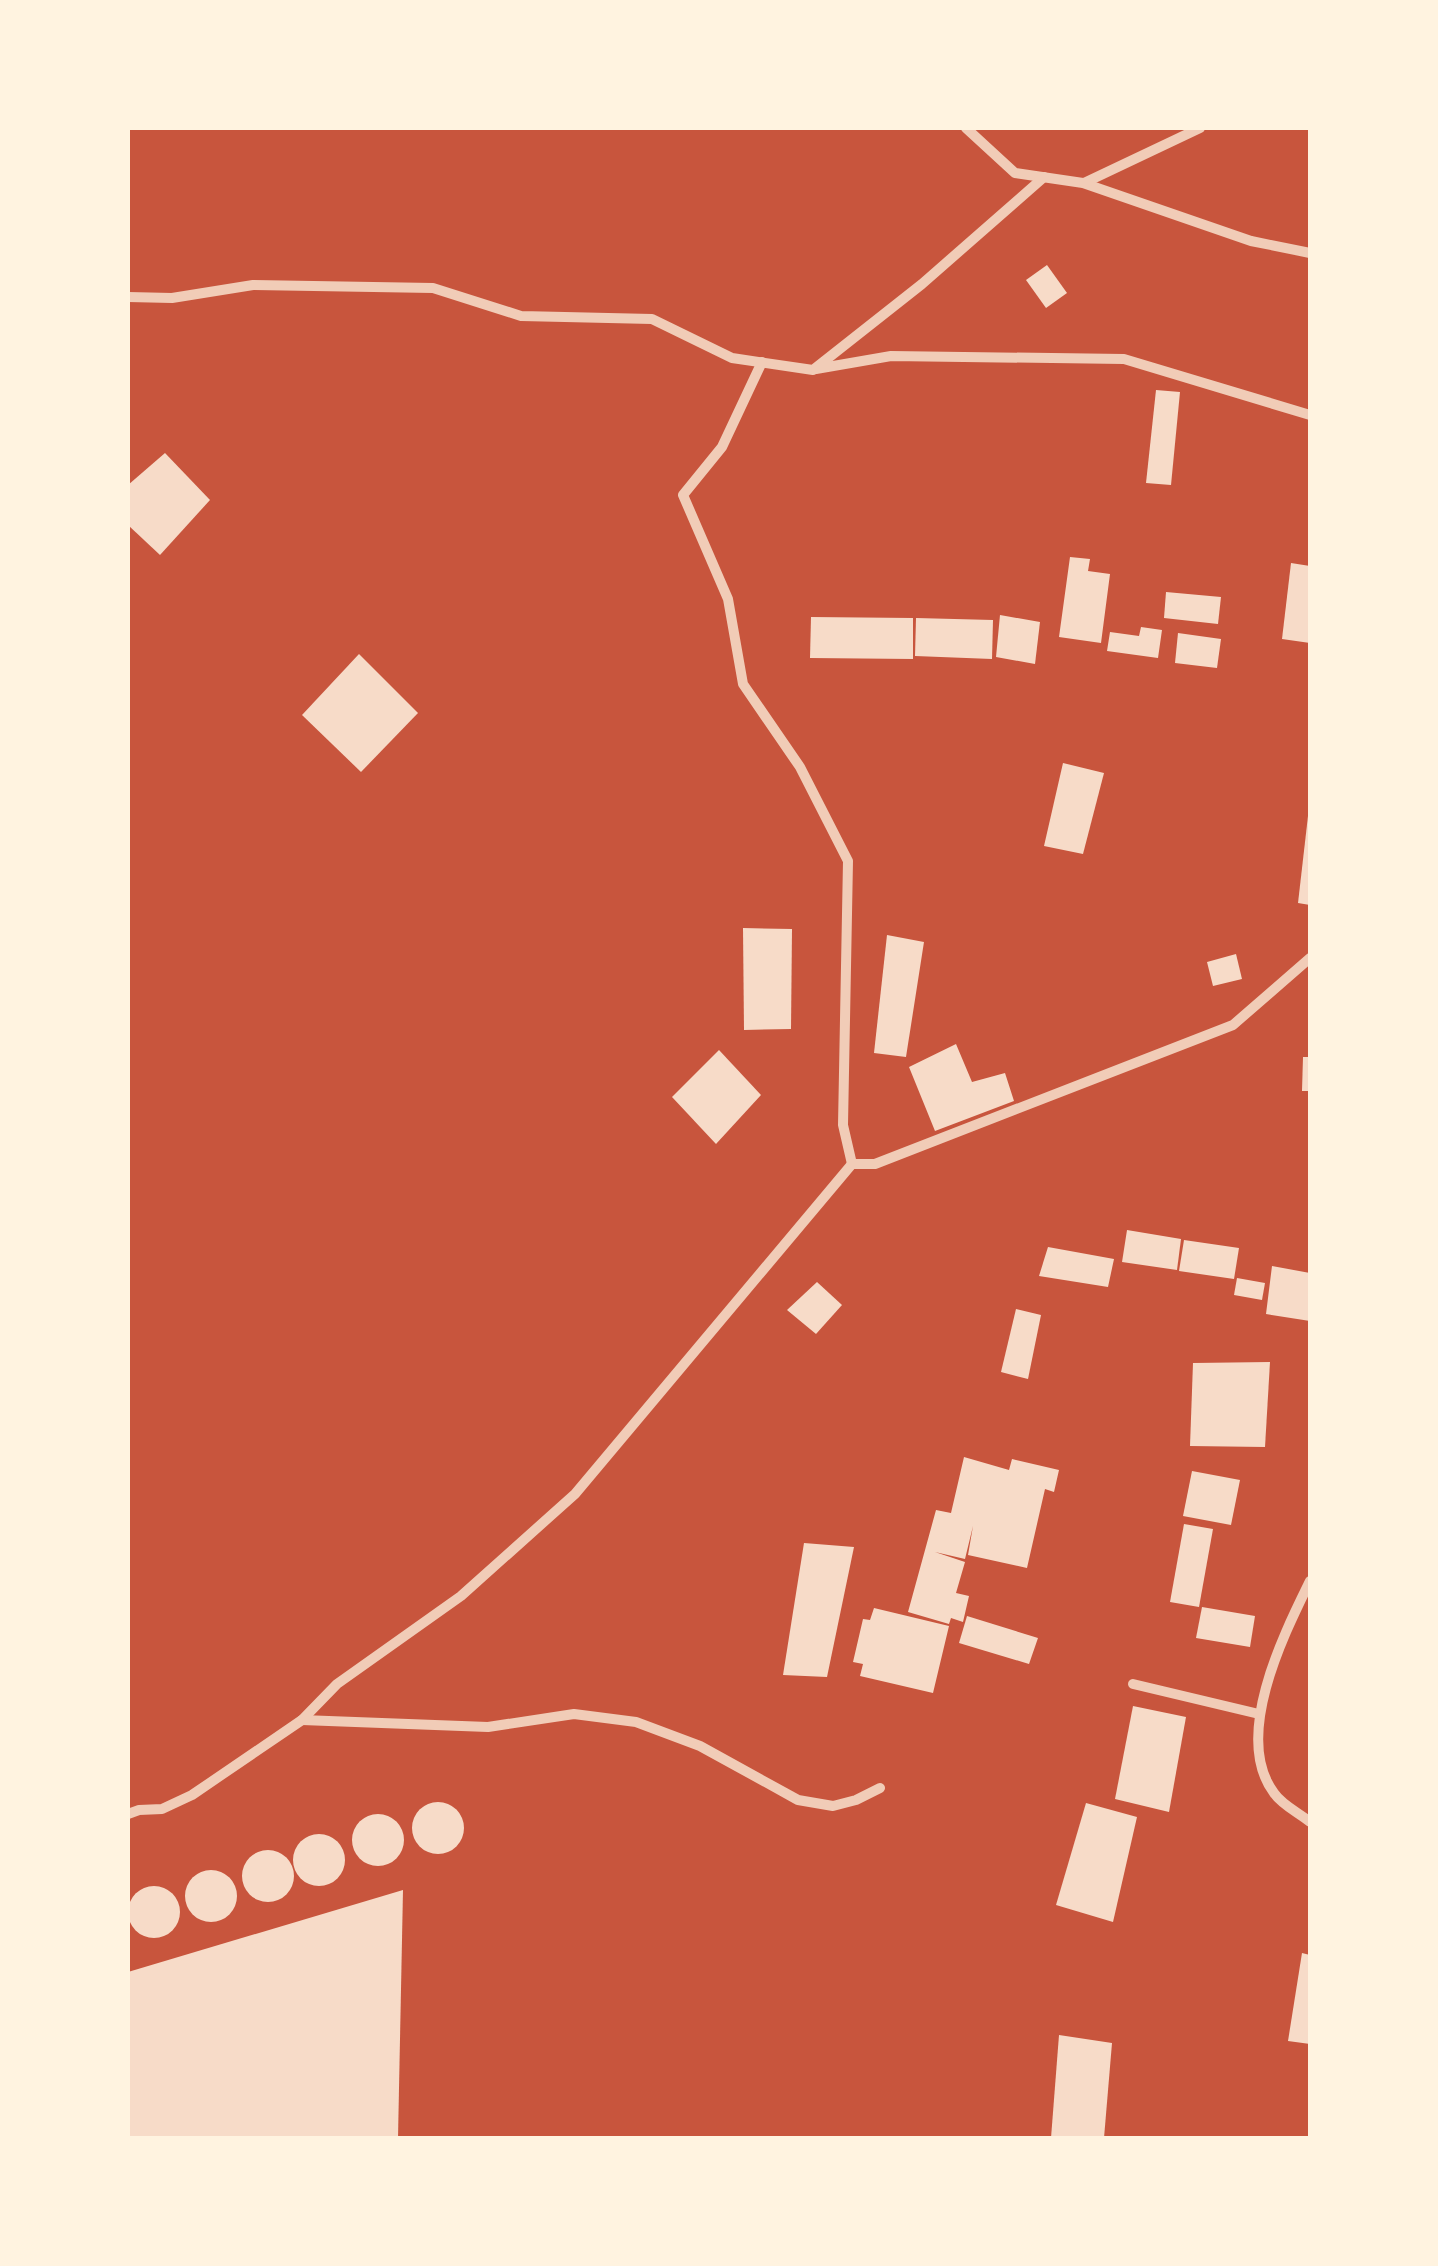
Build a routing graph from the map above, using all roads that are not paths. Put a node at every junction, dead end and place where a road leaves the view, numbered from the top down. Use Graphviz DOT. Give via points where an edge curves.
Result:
graph roads {
  1 [pos="966,128"];
  2 [pos="1200,128"];
  3 [pos="1044,177"];
  4 [pos="1083,183"];
  5 [pos="1310,252"];
  6 [pos="128,297"];
  7 [pos="762,362"];
  8 [pos="812,370"];
  9 [pos="1310,415"];
  10 [pos="1310,958"];
  11 [pos="852,1164"];
  12 [pos="1310,1581"];
  13 [pos="1133,1684"];
  14 [pos="1259,1714"];
  15 [pos="302,1720"];
  16 [pos="880,1788"];
  17 [pos="128,1814"];
  18 [pos="1310,1822"];
  1 -- 3 [label="street" via="1015,173"];
  2 -- 4 [label="street"];
  3 -- 4 [label="street"];
  3 -- 8 [label="street"];
  4 -- 5 [label="street" via="1250,241"];
  6 -- 7 [label="street" via="172,298 253,284 433,288 522,316 652,320 732,358"];
  7 -- 8 [label="street"];
  7 -- 11 [label="street" via="722,447 684,494 728,599 743,684 800,767 848,861 844,1125"];
  8 -- 9 [label="street" via="891,356 1124,359"];
  10 -- 11 [label="street" via="1233,1025 875,1164"];
  11 -- 15 [label="street" via="576,1494 461,1596 337,1684"];
  12 -- 14 [label="street" via="1276,1648"];
  13 -- 14 [label="street"];
  14 -- 18 [label="street" via="1262,1768 1274,1795"];
  15 -- 16 [label="street" via="488,1727 574,1714 636,1722 700,1746 798,1800 834,1806"];
  15 -- 17 [label="street" via="192,1795"];
}
